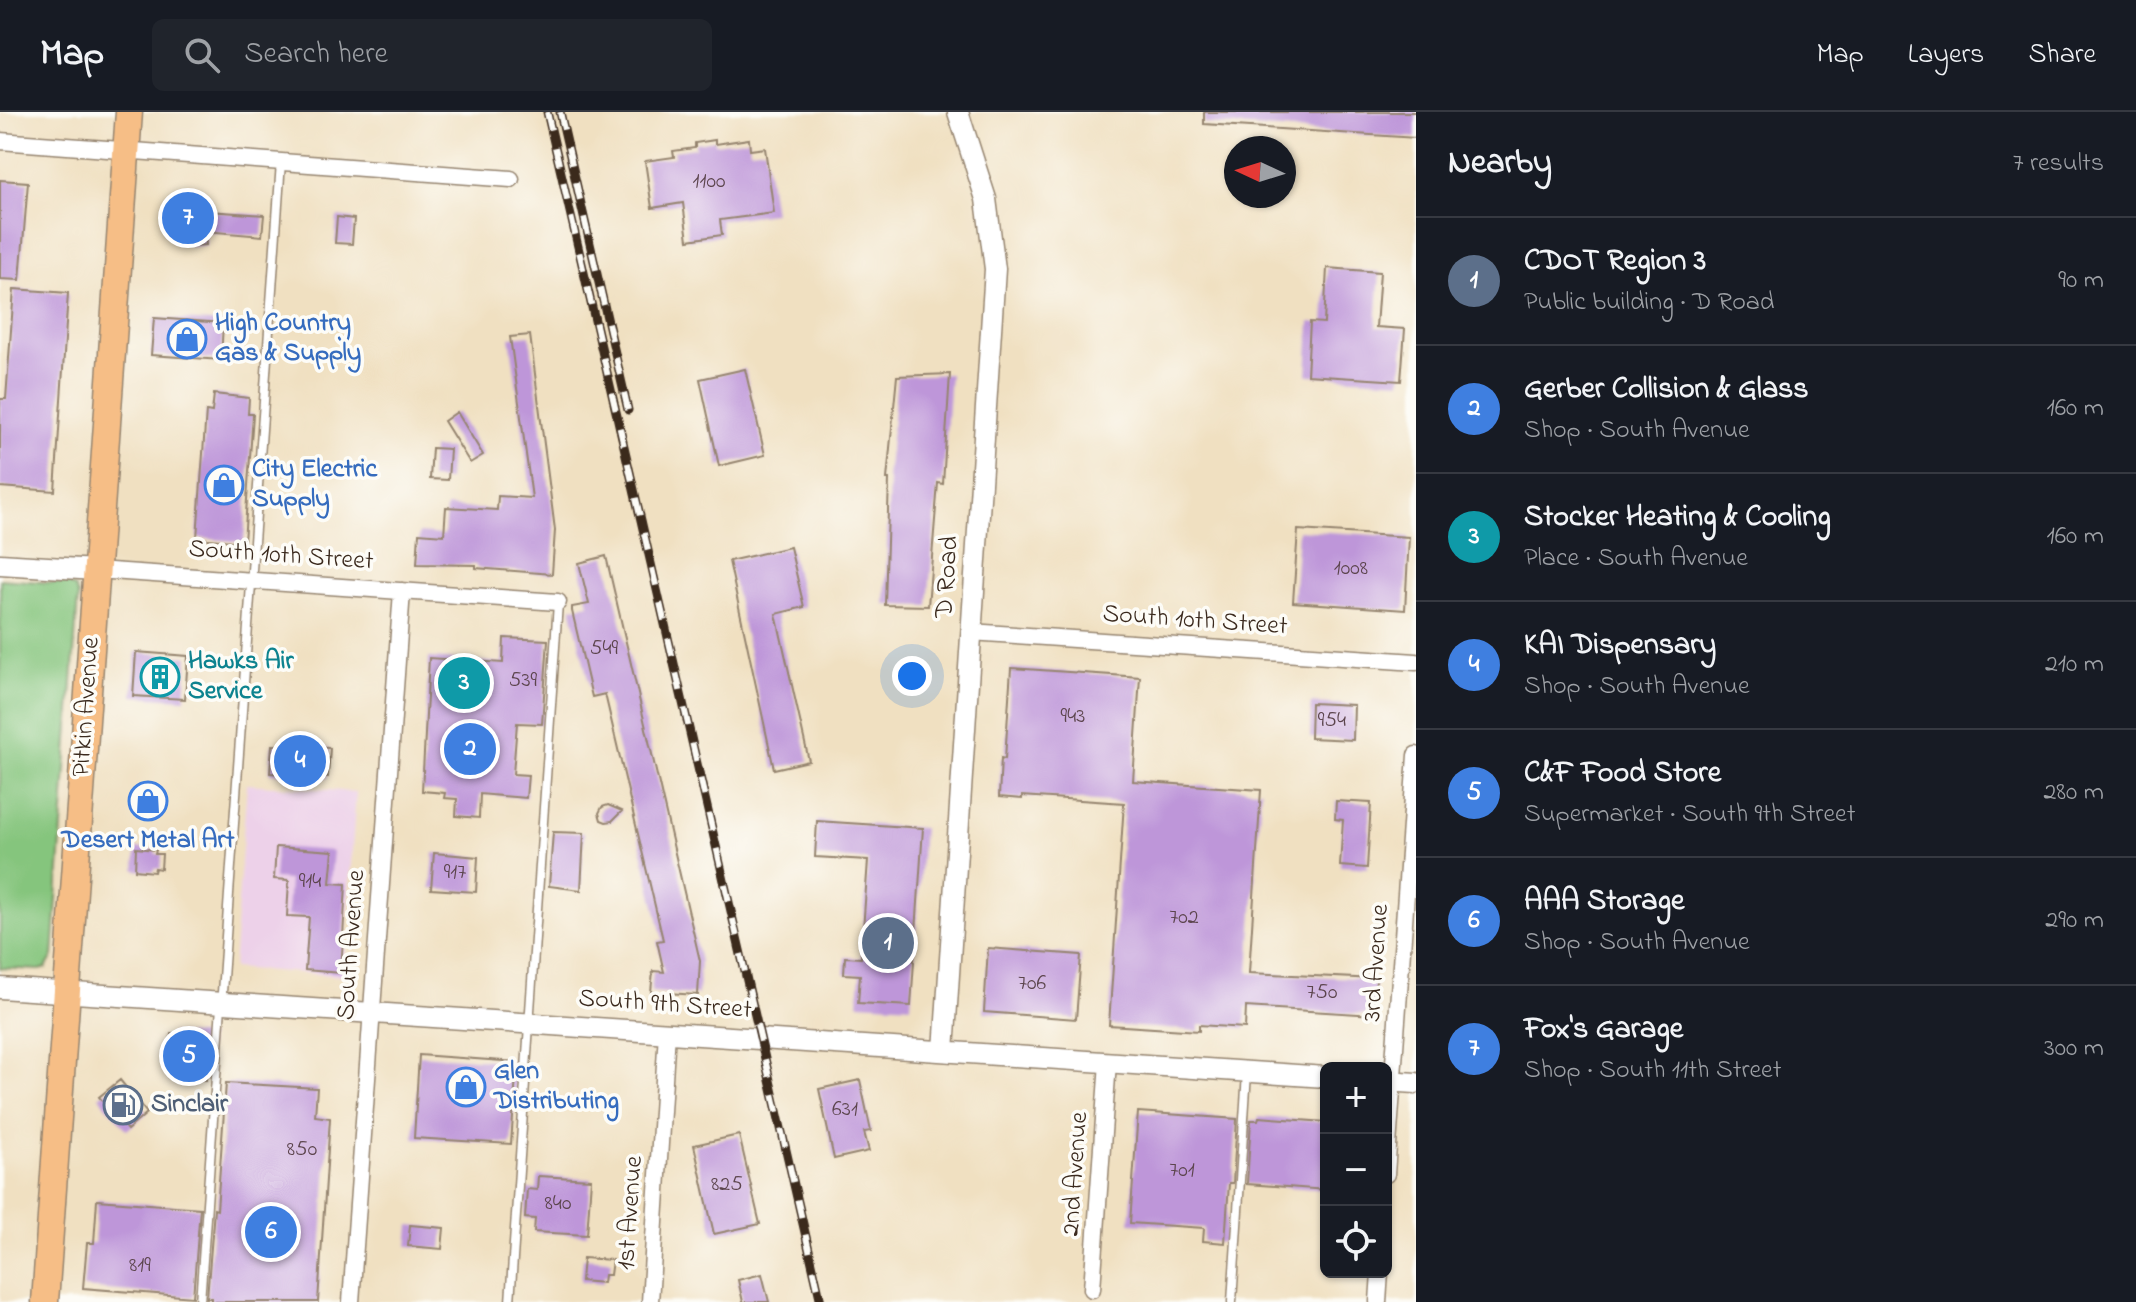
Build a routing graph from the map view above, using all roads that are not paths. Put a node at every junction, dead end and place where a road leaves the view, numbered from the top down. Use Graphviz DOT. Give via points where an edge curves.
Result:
graph roads {
  1 [pos="129,112"];
  2 [pos="958,112"];
  3 [pos="0,141"];
  4 [pos="126,150"];
  5 [pos="281,161"];
  6 [pos="511,179"];
  7 [pos="0,564"];
  8 [pos="96,570"];
  9 [pos="252,581"];
  10 [pos="402,591"];
  11 [pos="558,602"];
  12 [pos="970,632"];
  13 [pos="1416,662"];
  14 [pos="1416,755"];
  15 [pos="0,988"];
  16 [pos="66,993"];
  17 [pos="219,1003"];
  18 [pos="372,1012"];
  19 [pos="529,1023"];
  20 [pos="667,1032"];
  21 [pos="944,1051"];
  22 [pos="1108,1062"];
  23 [pos="1391,1062"];
  24 [pos="1247,1072"];
  25 [pos="1320,1077"];
  26 [pos="1392,1081"];
  27 [pos="1416,1083"];
  28 [pos="1380,1278"];
  29 [pos="1092,1289"];
  30 [pos="45,1302"];
  31 [pos="200,1302"];
  32 [pos="351,1302"];
  33 [pos="510,1302"];
  34 [pos="650,1302"];
  35 [pos="1232,1302"];
  36 [pos="1378,1302"];
  1 -- 4 [label="main road, Pitkin Avenue"];
  2 -- 12 [label="street, D Road" via="986,199 995,269"];
  3 -- 4 [label="street"];
  4 -- 5 [label="street"];
  4 -- 8 [label="main road, Pitkin Avenue"];
  5 -- 6 [label="street"];
  5 -- 9 [label="lane"];
  7 -- 8 [label="street, South 10th Street"];
  8 -- 9 [label="street, South 10th Street"];
  8 -- 16 [label="main road, Pitkin Avenue"];
  9 -- 10 [label="street, South 10th Street"];
  9 -- 17 [label="lane"];
  10 -- 11 [label="street, South 10th Street"];
  10 -- 18 [label="street, South Avenue"];
  11 -- 19 [label="lane"];
  12 -- 13 [label="street, South 10th Street"];
  12 -- 21 [label="street, D Road"];
  14 -- 23 [label="street, 3rd Avenue"];
  15 -- 16 [label="street, South 9th Street"];
  16 -- 17 [label="street, South 9th Street"];
  16 -- 30 [label="main road, Pitkin Avenue"];
  17 -- 18 [label="street, South 9th Street"];
  17 -- 31 [label="lane"];
  18 -- 19 [label="street, South 9th Street"];
  18 -- 32 [label="street, South Avenue"];
  19 -- 20 [label="street, South 9th Street"];
  19 -- 33 [label="lane"];
  20 -- 21 [label="street, South 9th Street"];
  20 -- 34 [label="street, 1st Avenue"];
  21 -- 22 [label="street, South 9th Street"];
  22 -- 24 [label="street, South 9th Street"];
  22 -- 29 [label="street, 2nd Avenue"];
  24 -- 25 [label="street, South 9th Street"];
  24 -- 35 [label="lane"];
  26 -- 27 [label="street"];
  28 -- 36 [label="street"];
}
